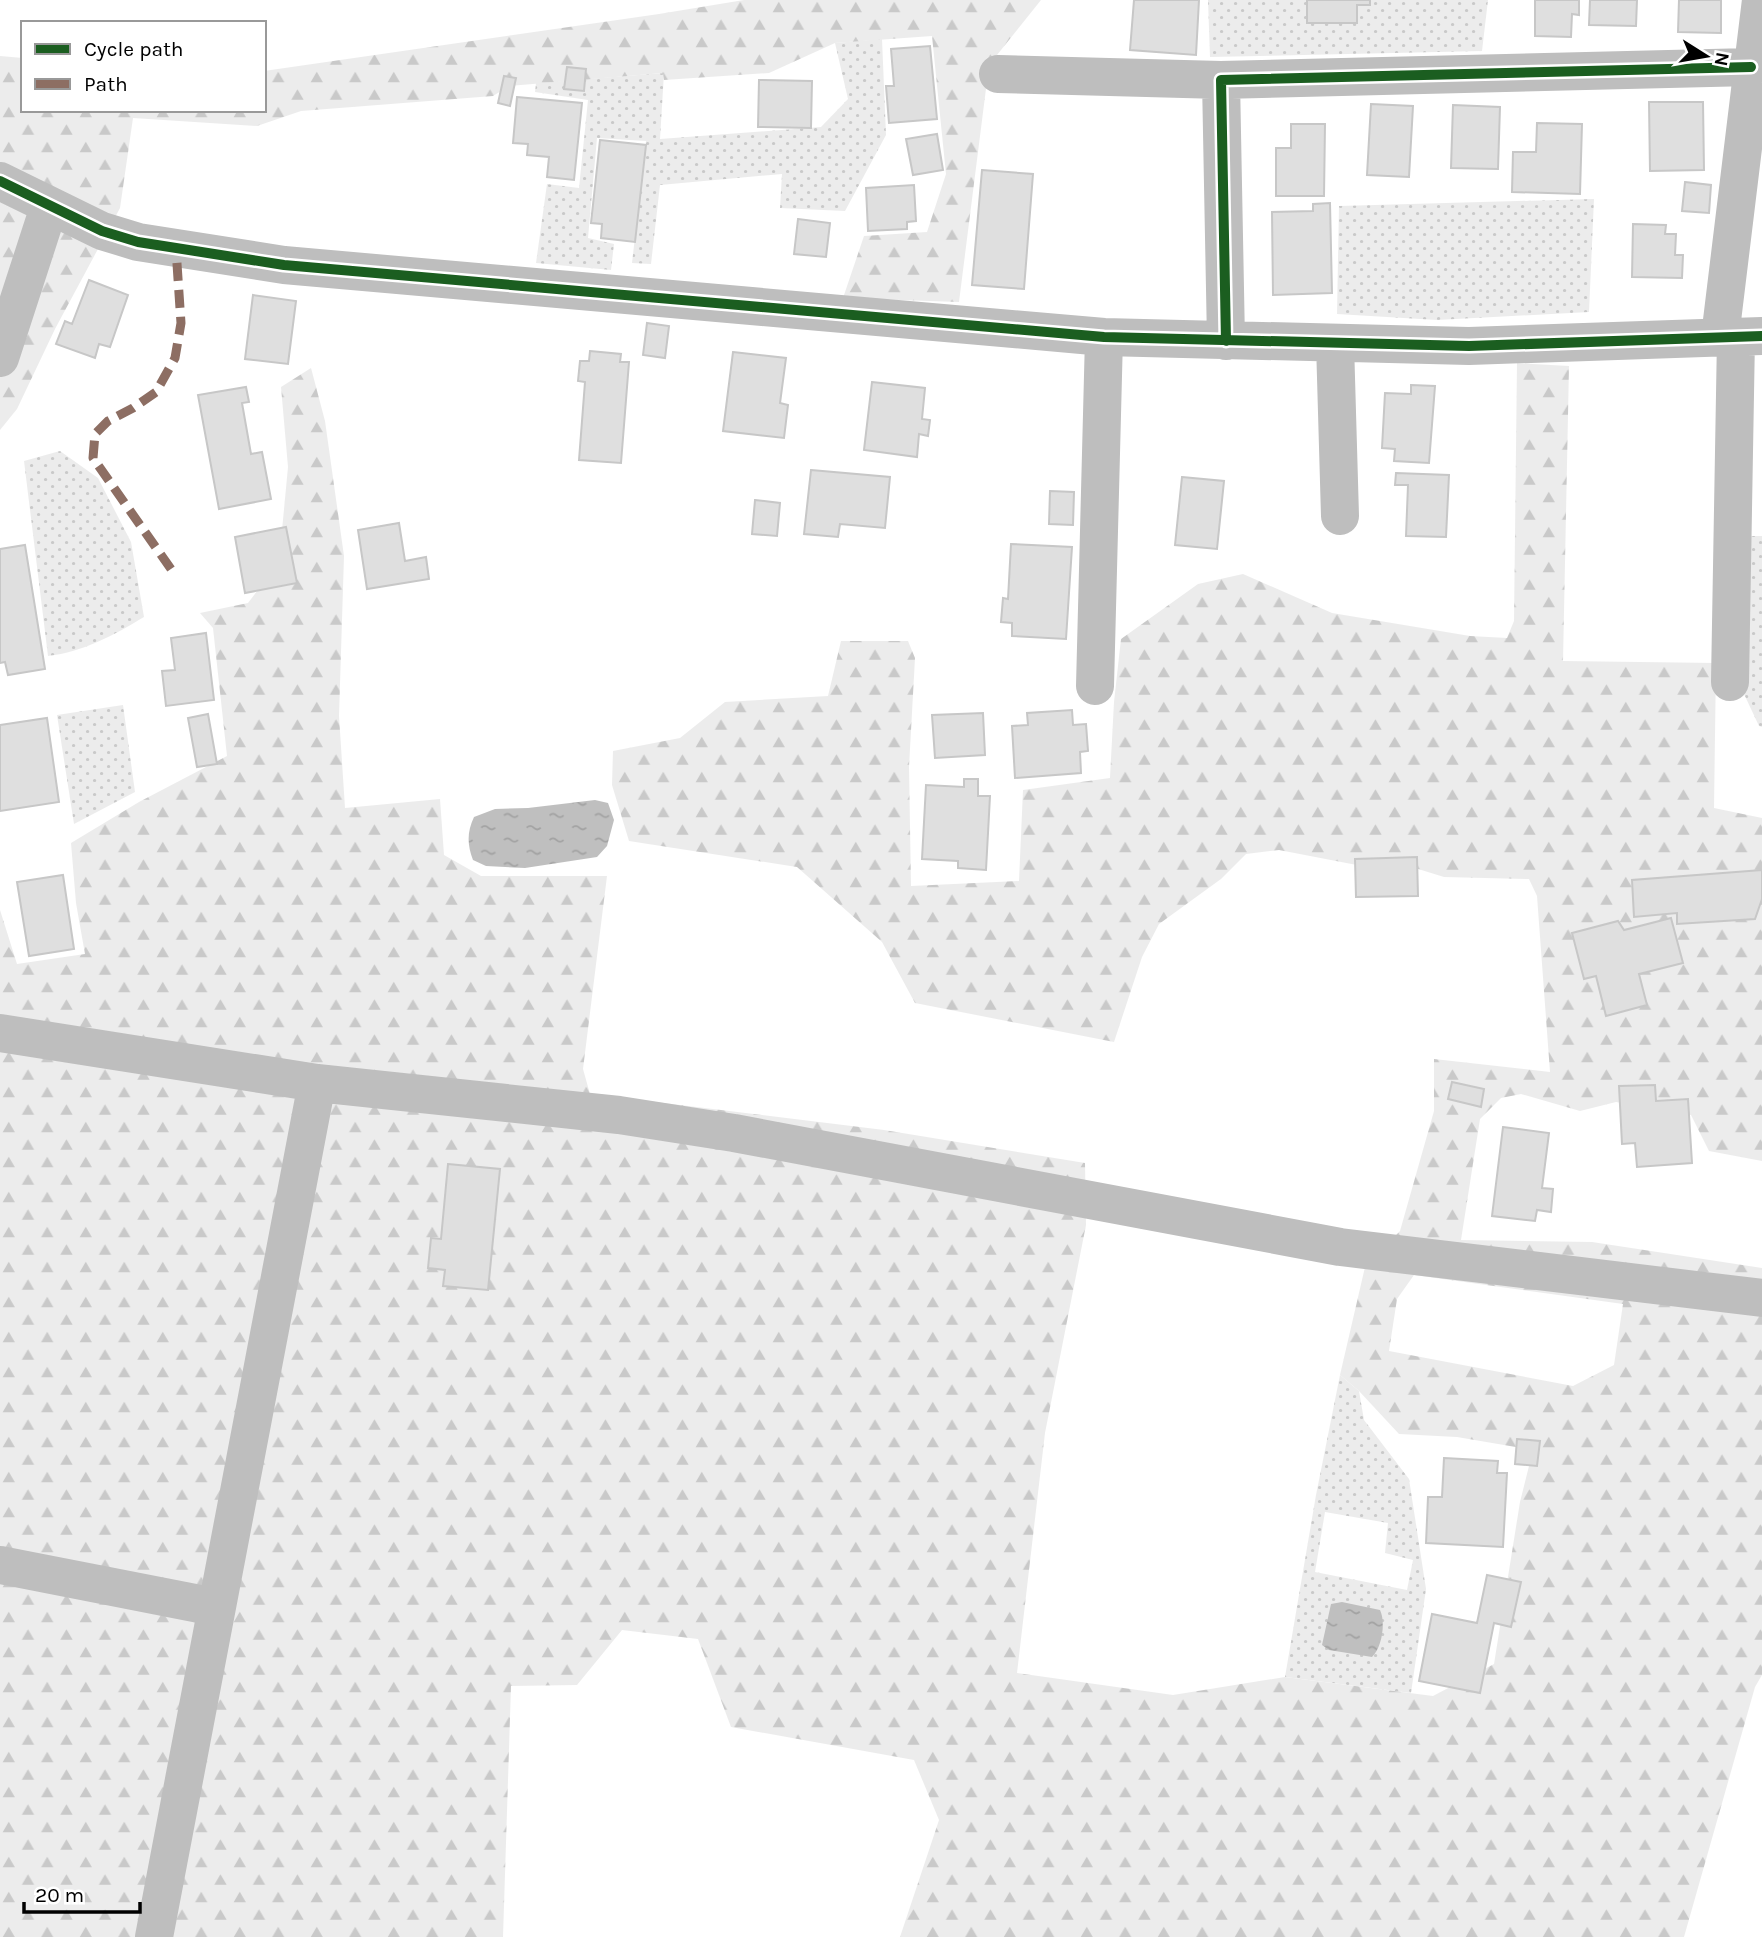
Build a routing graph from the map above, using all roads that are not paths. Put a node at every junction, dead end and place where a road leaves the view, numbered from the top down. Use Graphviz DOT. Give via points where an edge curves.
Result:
graph roads {
  1 [pos="1760,0"];
  2 [pos="1751,68"];
  3 [pos="998,74"];
  4 [pos="1221,80"];
  5 [pos="0,181"];
  6 [pos="50,207"];
  7 [pos="1104,337"];
  8 [pos="1740,337"];
  9 [pos="1226,341"];
  10 [pos="1335,344"];
  11 [pos="0,358"];
  12 [pos="1340,516"];
  13 [pos="1730,682"];
  14 [pos="1095,686"];
  15 [pos="0,1033"];
  16 [pos="317,1083"];
  17 [pos="1762,1298"];
  18 [pos="0,1565"];
  19 [pos="215,1606"];
  20 [pos="154,1937"];
  1 -- 2 [label="street"];
  2 -- 4 [label="street"];
  2 -- 8 [label="street"];
  3 -- 4 [label="street"];
  4 -- 9 [label="street"];
  5 -- 6 [label="street"];
  6 -- 7 [label="street" via="102,232 138,242 284,265"];
  6 -- 11 [label="street"];
  7 -- 9 [label="street"];
  7 -- 14 [label="street"];
  8 -- 10 [label="street" via="1469,346"];
  8 -- 13 [label="street"];
  9 -- 10 [label="street"];
  10 -- 12 [label="street"];
  15 -- 16 [label="street"];
  16 -- 17 [label="street" via="619,1115 1340,1247"];
  16 -- 19 [label="street"];
  18 -- 19 [label="street"];
  19 -- 20 [label="street"];
}
